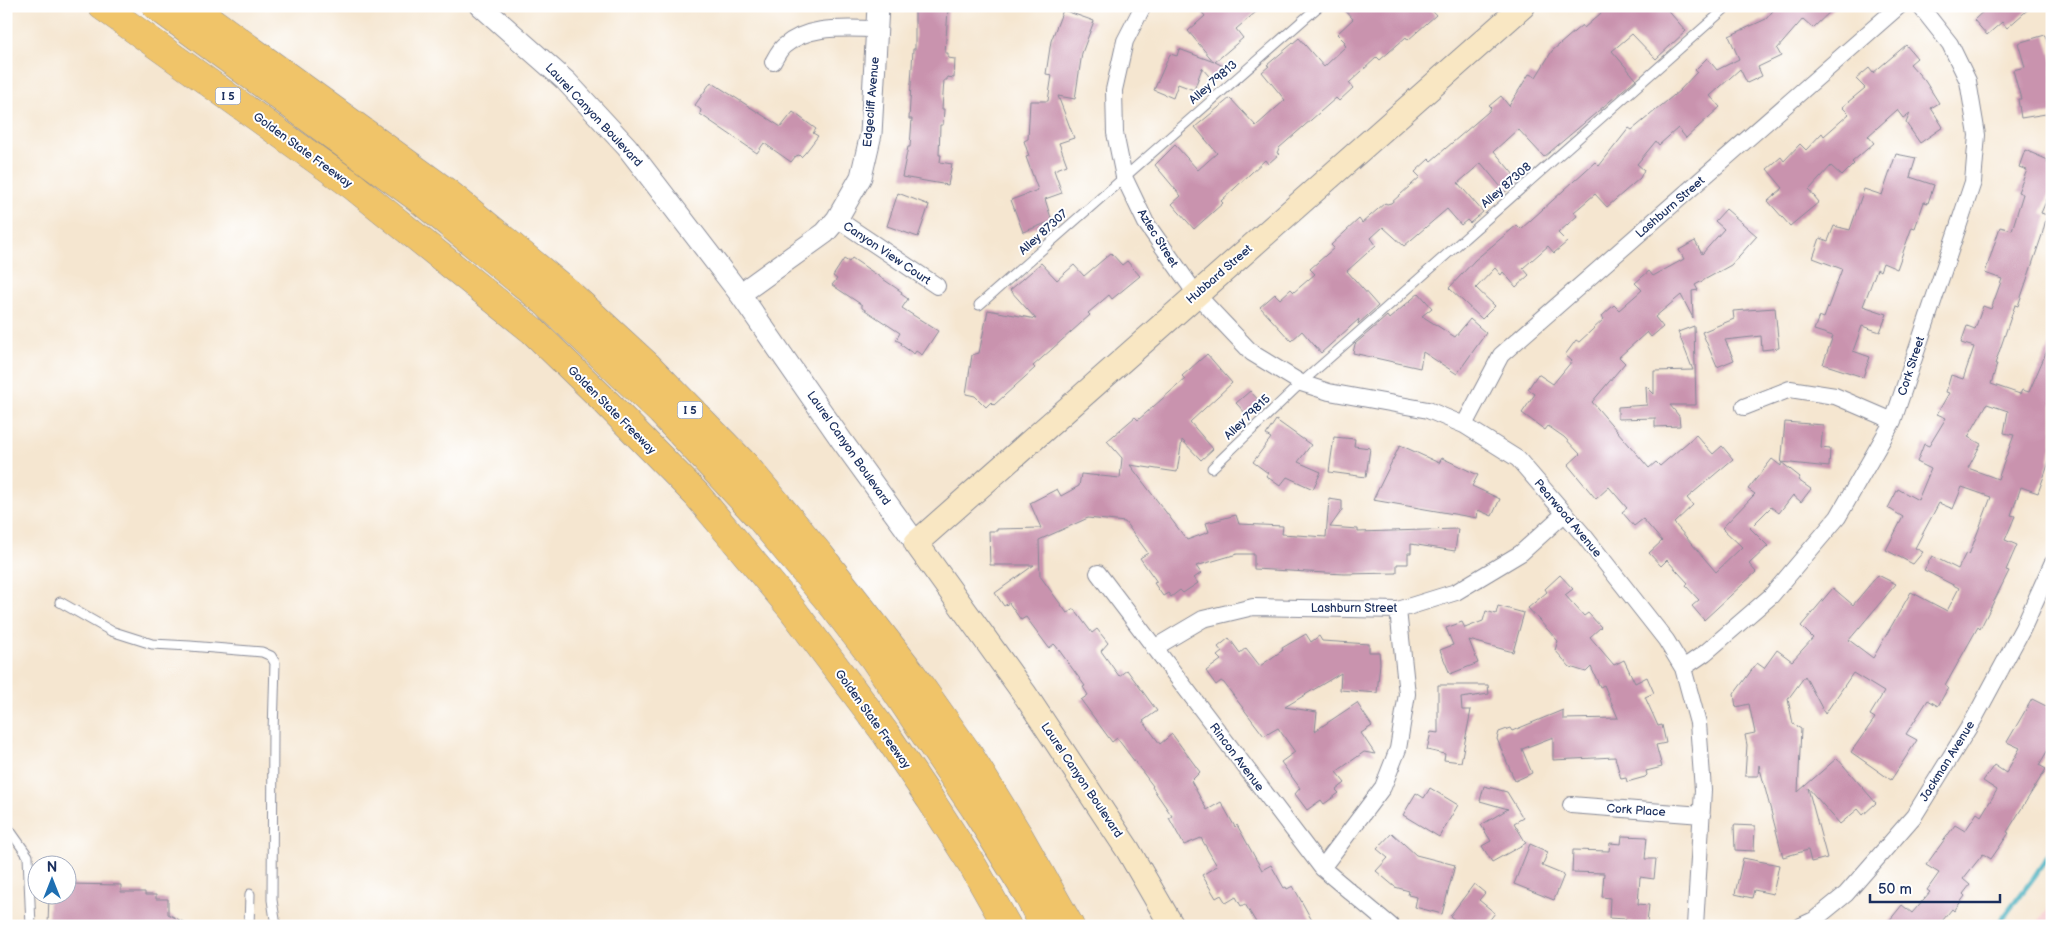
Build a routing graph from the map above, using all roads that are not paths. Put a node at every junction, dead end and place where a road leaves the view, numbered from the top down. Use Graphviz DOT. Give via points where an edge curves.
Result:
graph roads {
  1 [pos="102,6"];
  2 [pos="156,6"];
  3 [pos="191,6"];
  4 [pos="481,6"];
  5 [pos="878,6"];
  6 [pos="1143,6"];
  7 [pos="1318,6"];
  8 [pos="1523,6"];
  9 [pos="1728,6"];
  10 [pos="1899,6"];
  11 [pos="1920,6"];
  12 [pos="877,29"];
  13 [pos="773,62"];
  14 [pos="1124,177"];
  15 [pos="353,186"];
  16 [pos="837,219"];
  17 [pos="938,286"];
  18 [pos="740,294"];
  19 [pos="1196,294"];
  20 [pos="979,305"];
  21 [pos="1301,383"];
  22 [pos="1744,407"];
  23 [pos="1893,421"];
  24 [pos="1464,425"];
  25 [pos="1212,468"];
  26 [pos="1564,513"];
  27 [pos="916,543"];
  28 [pos="2052,564"];
  29 [pos="1098,573"];
  30 [pos="60,602"];
  31 [pos="1398,610"];
  32 [pos="1154,648"];
  33 [pos="1683,668"];
  34 [pos="1571,806"];
  35 [pos="1702,815"];
  36 [pos="6,825"];
  37 [pos="1322,868"];
  38 [pos="250,894"];
  39 [pos="31,926"];
  40 [pos="249,926"];
  41 [pos="276,926"];
  42 [pos="1007,926"];
  43 [pos="1027,926"];
  44 [pos="1044,926"];
  45 [pos="1070,926"];
  46 [pos="1172,926"];
  47 [pos="1391,926"];
  48 [pos="1695,926"];
  49 [pos="1801,926"];
  1 -- 15 [label="highway, Golden State Freeway / I 5"];
  2 -- 44 [label="highway" via="415,196 545,302 661,412 758,516 868,651 975,809"];
  3 -- 45 [label="highway, I 5" via="456,200 571,295 648,366 744,465 838,578 965,748"];
  4 -- 18 [label="street, Laurel Canyon Boulevard" via="566,81 627,147"];
  5 -- 12 [label="street, Edgecliff Avenue"];
  6 -- 14 [label="street, Aztec Street" via="1125,41 1114,90 1115,134"];
  7 -- 14 [label="lane, Alley 79813"];
  8 -- 19 [label="main road, Hubbard Street"];
  9 -- 21 [label="lane, Alley 87308"];
  10 -- 24 [label="street, Lashburn Street" via="1502,355"];
  11 -- 23 [label="street, Cork Street" via="1950,44 1968,81 1977,135 1973,182"];
  12 -- 13 [label="street" via="823,29 798,37 782,47"];
  12 -- 16 [label="street, Edgecliff Avenue" via="871,134 861,177"];
  14 -- 19 [label="street, Aztec Street" via="1146,223"];
  14 -- 20 [label="lane, Alley 87307"];
  15 -- 42 [label="highway, Golden State Freeway / I 5" via="533,332 697,495 792,609 886,734 968,858"];
  15 -- 43 [label="highway" via="383,188 520,298 640,411 701,474 825,620 872,682 976,838"];
  16 -- 17 [label="street, Canyon View Court"];
  16 -- 18 [label="street, Edgecliff Avenue" via="825,233"];
  18 -- 27 [label="street, Laurel Canyon Boulevard"];
  19 -- 21 [label="street, Pearwood Avenue" via="1252,353"];
  19 -- 27 [label="main road, Hubbard Street"];
  21 -- 24 [label="street, Pearwood Avenue" via="1329,392 1428,410"];
  21 -- 25 [label="lane, Alley 79815"];
  22 -- 23 [label="street" via="1790,389 1835,396"];
  23 -- 33 [label="street, Cork Street" via="1838,517 1771,596"];
  24 -- 26 [label="street, Pearwood Avenue" via="1518,459"];
  26 -- 31 [label="street, Lashburn Street" via="1521,553 1456,592"];
  26 -- 33 [label="street, Pearwood Avenue" via="1666,640"];
  27 -- 46 [label="main road, Laurel Canyon Boulevard" via="1035,710 1128,850"];
  28 -- 49 [label="street, Jackman Avenue" via="2023,628 1974,719 1914,816 1846,894 1814,920"];
  29 -- 32 [label="street, Rincon Avenue"];
  30 -- 41 [label="lane" via="112,631 152,644 244,650 271,656 275,663 272,900"];
  31 -- 32 [label="street, Lashburn Street" via="1253,607 1203,619"];
  31 -- 37 [label="street" via="1407,694 1398,749 1383,787"];
  32 -- 37 [label="street, Rincon Avenue"];
  33 -- 35 [label="street, Pearwood Avenue" via="1698,723 1704,790"];
  34 -- 35 [label="street, Cork Place"];
  35 -- 48 [label="street, Pearwood Avenue"];
  36 -- 39 [label="lane" via="28,856"];
  37 -- 47 [label="street, Rincon Avenue"];
  38 -- 40 [label="lane"];
}
